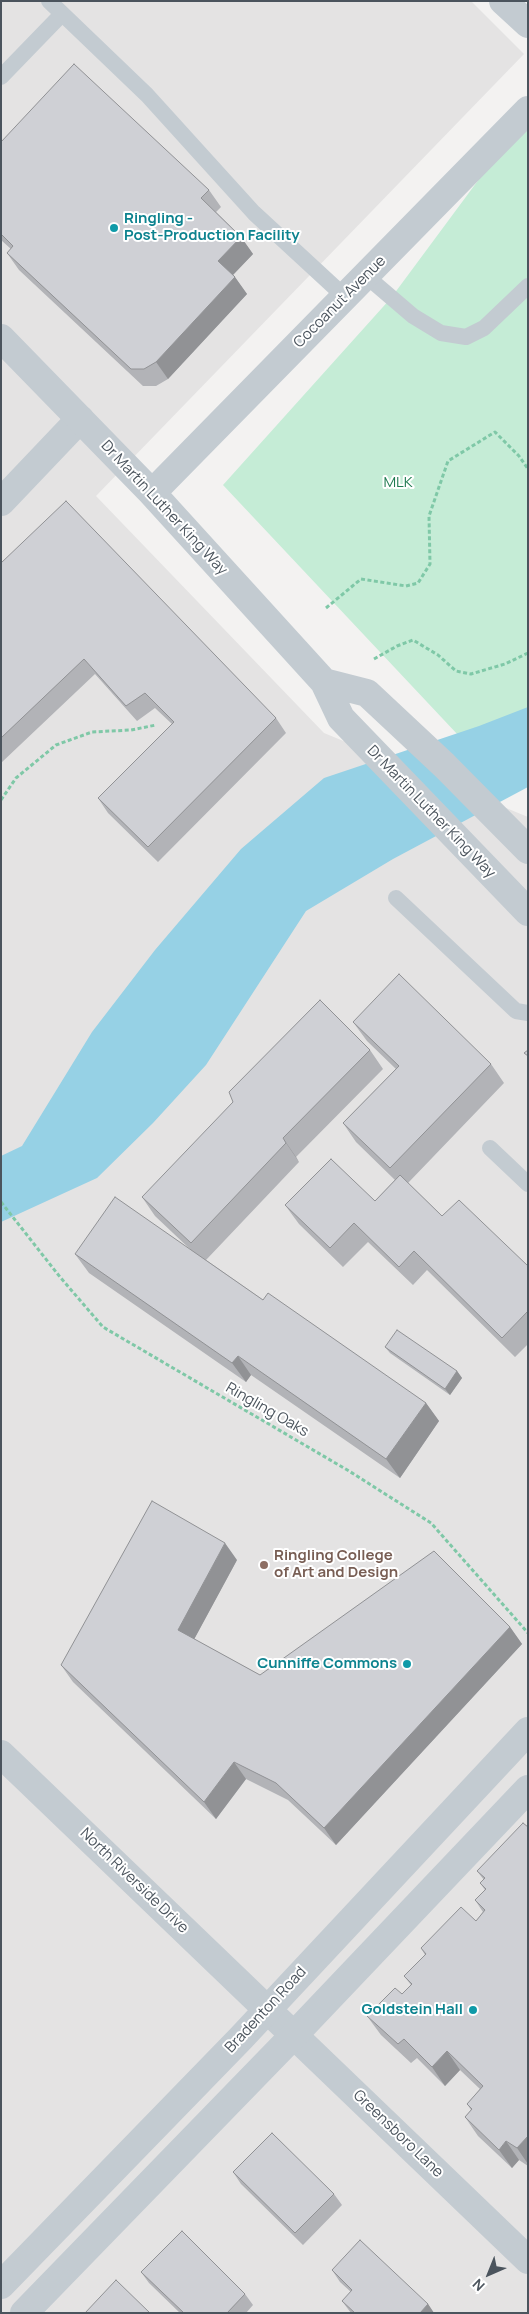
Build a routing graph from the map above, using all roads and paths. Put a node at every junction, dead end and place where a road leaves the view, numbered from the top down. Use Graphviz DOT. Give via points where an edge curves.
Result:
graph roads {
  1 [pos="49,1"];
  2 [pos="503,1"];
  3 [pos="62,14"];
  4 [pos="528,24"];
  5 [pos="1,77"];
  6 [pos="528,110"];
  7 [pos="365,276"];
  8 [pos="528,286"];
  9 [pos="344,296"];
  10 [pos="1,338"];
  11 [pos="80,419"];
  12 [pos="528,468"];
  13 [pos="152,493"];
  14 [pos="1,502"];
  15 [pos="326,608"];
  16 [pos="528,653"];
  17 [pos="374,660"];
  18 [pos="324,682"];
  19 [pos="156,726"];
  20 [pos="1,800"];
  21 [pos="528,850"];
  22 [pos="396,898"];
  23 [pos="528,912"];
  24 [pos="528,1013"];
  25 [pos="490,1148"];
  26 [pos="528,1184"];
  27 [pos="1,1202"];
  28 [pos="528,1634"];
  29 [pos="528,1731"];
  30 [pos="1,1754"];
  31 [pos="528,1789"];
  32 [pos="267,2009"];
  33 [pos="295,2034"];
  34 [pos="528,2260"];
  35 [pos="1,2285"];
  36 [pos="24,2313"];
  1 -- 3 [label="lane"];
  2 -- 4 [label="street"];
  3 -- 5 [label="lane"];
  3 -- 9 [label="lane" via="147,95 254,213"];
  6 -- 7 [label="street, Cocoanut Avenue"];
  7 -- 8 [label="lane" via="413,316 441,333 466,337 484,328"];
  7 -- 9 [label="street, Cocoanut Avenue"];
  9 -- 13 [label="street, Cocoanut Avenue"];
  10 -- 11 [label="street, Dr Martin Luther King Way"];
  11 -- 13 [label="street, Dr Martin Luther King Way"];
  11 -- 14 [label="street"];
  12 -- 15 [label="path" via="495,432 448,461 429,516 430,564 418,582 406,586 361,579"];
  13 -- 18 [label="street, Dr Martin Luther King Way"];
  16 -- 17 [label="path" via="506,664 471,674 456,671 414,640"];
  18 -- 21 [label="street" via="367,692"];
  18 -- 23 [label="street, Dr Martin Luther King Way" via="341,718"];
  19 -- 20 [label="path" via="92,732 56,745 16,778"];
  22 -- 24 [label="lane" via="516,1011"];
  25 -- 26 [label="lane"];
  27 -- 28 [label="path, Ringling Oaks" via="103,1327 431,1523"];
  29 -- 32 [label="street, Bradenton Road"];
  30 -- 32 [label="street, North Riverside Drive"];
  31 -- 33 [label="street"];
  32 -- 33 [label="street, Greensboro Lane"];
  32 -- 35 [label="street, Bradenton Road"];
  33 -- 34 [label="street, Greensboro Lane"];
  33 -- 36 [label="street"];
}
